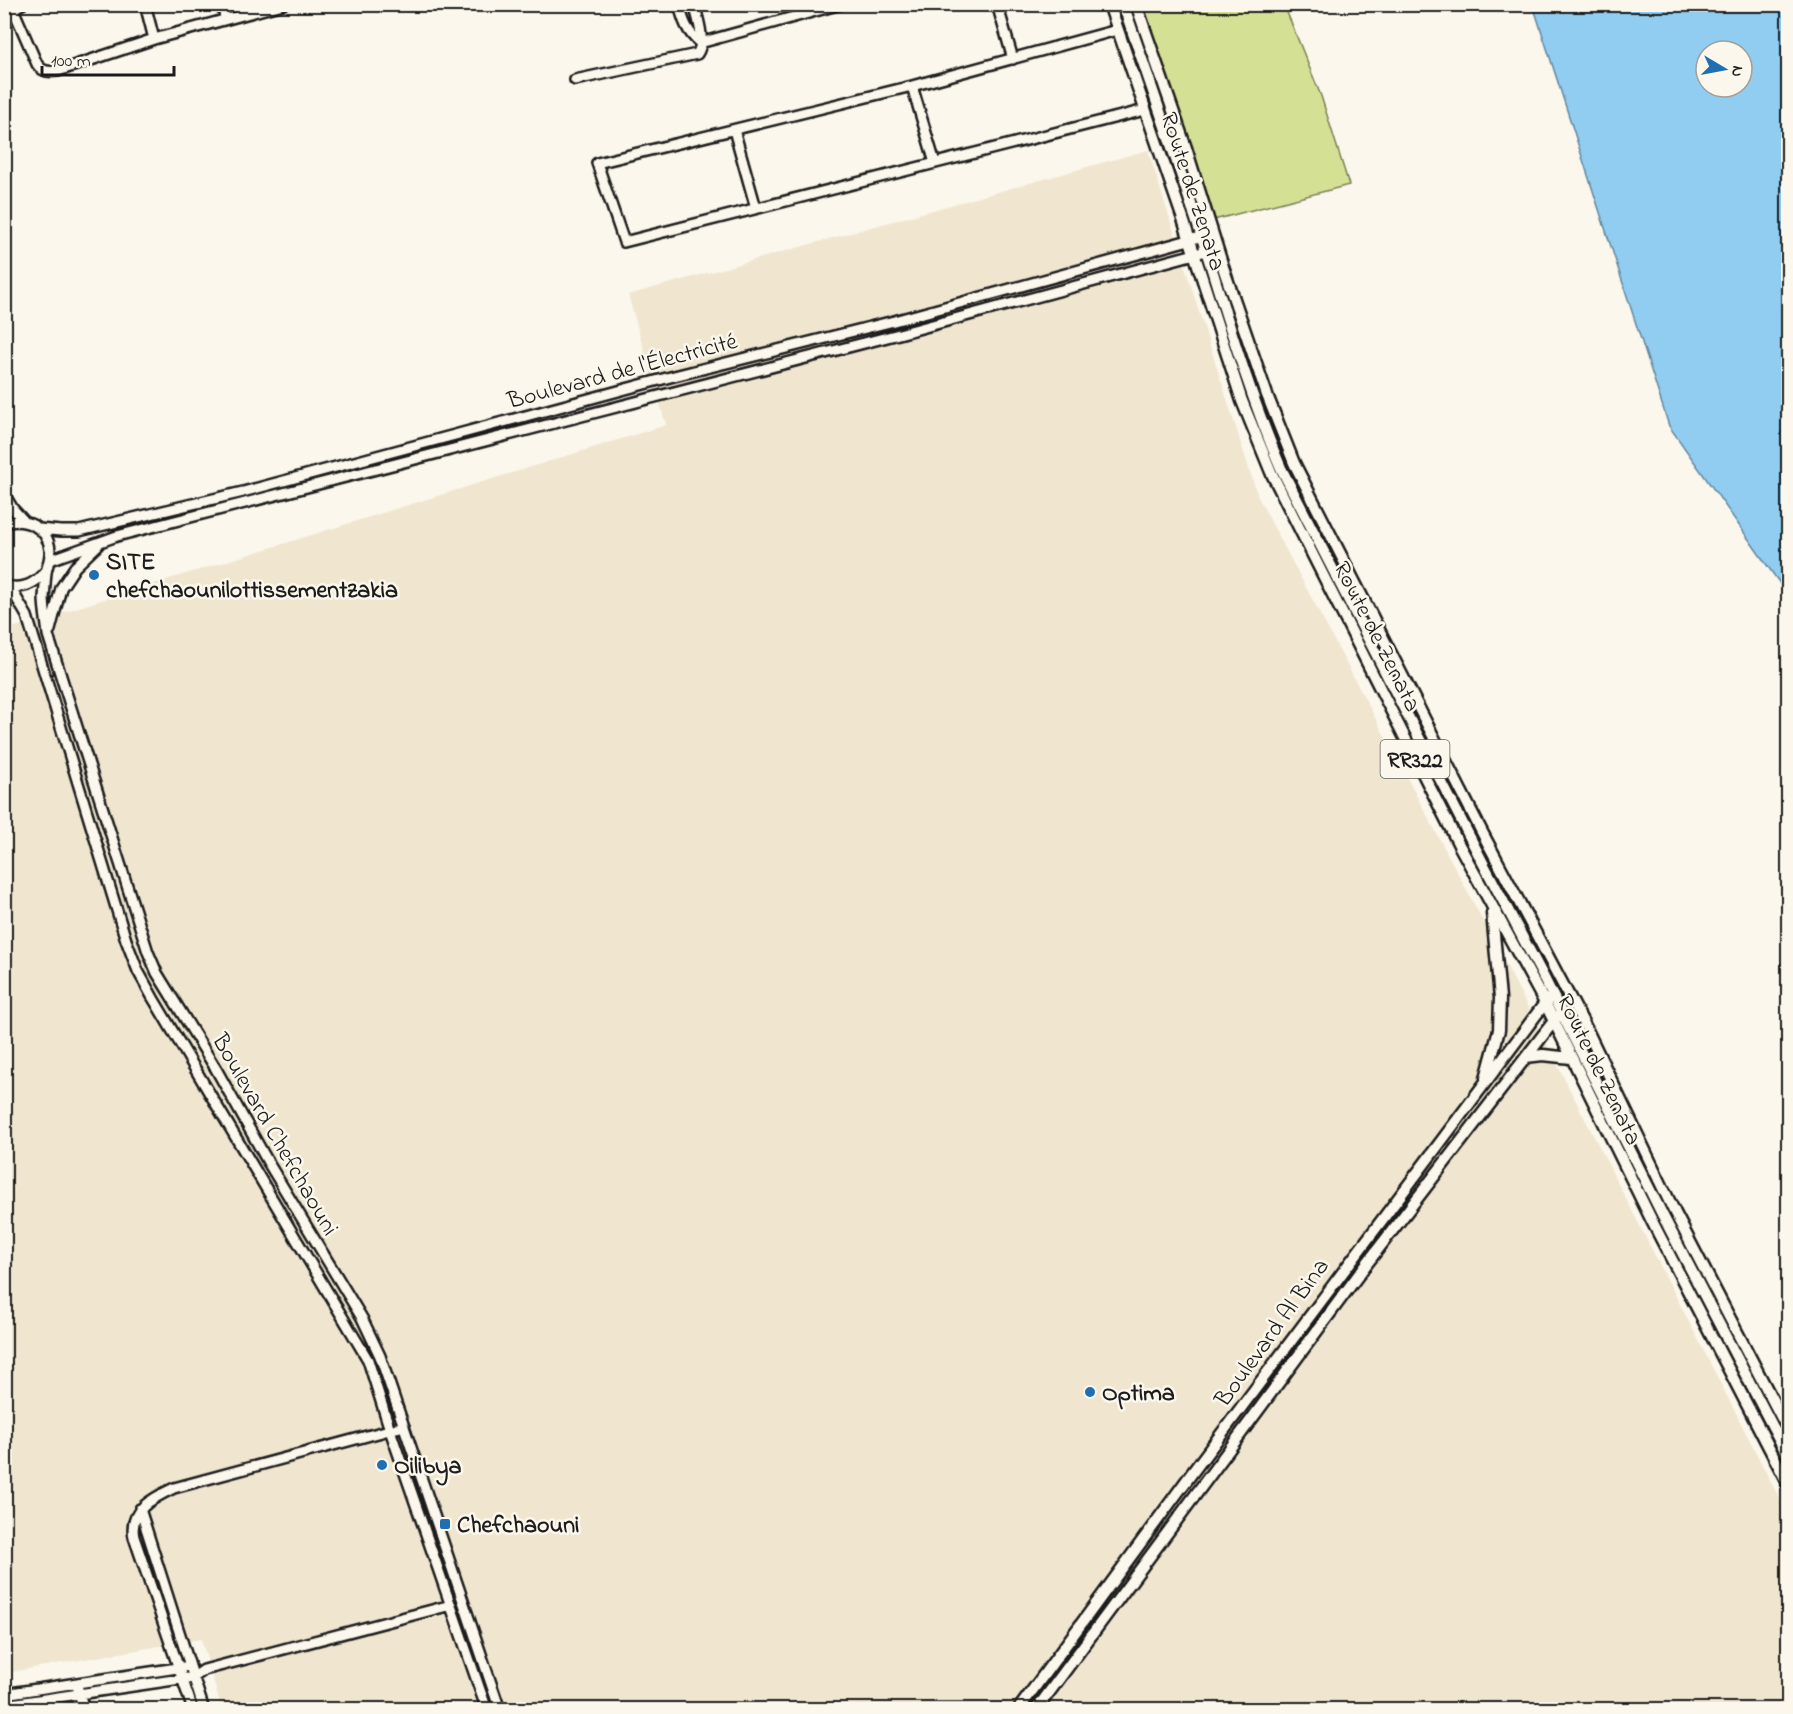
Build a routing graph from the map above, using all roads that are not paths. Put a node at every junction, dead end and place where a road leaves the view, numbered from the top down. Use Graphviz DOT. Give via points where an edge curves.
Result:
graph roads {
  1 [pos="22,4"];
  2 [pos="145,4"];
  3 [pos="223,4"];
  4 [pos="283,4"];
  5 [pos="679,4"];
  6 [pos="694,4"];
  7 [pos="841,4"];
  8 [pos="997,4"];
  9 [pos="1109,4"];
  10 [pos="1116,4"];
  11 [pos="1123,4"];
  12 [pos="1136,4"];
  13 [pos="9,9"];
  14 [pos="225,19"];
  15 [pos="1117,30"];
  16 [pos="154,39"];
  17 [pos="700,43"];
  18 [pos="1013,59"];
  19 [pos="575,80"];
  20 [pos="912,86"];
  21 [pos="1145,110"];
  22 [pos="734,130"];
  23 [pos="935,163"];
  24 [pos="756,208"];
  25 [pos="1199,237"];
  26 [pos="1204,251"];
  27 [pos="4,494"];
  28 [pos="24,521"];
  29 [pos="4,523"];
  30 [pos="39,528"];
  31 [pos="100,543"];
  32 [pos="50,560"];
  33 [pos="46,571"];
  34 [pos="7,586"];
  35 [pos="48,635"];
  36 [pos="1492,907"];
  37 [pos="1561,982"];
  38 [pos="1548,999"];
  39 [pos="1572,1002"];
  40 [pos="1558,1017"];
  41 [pos="1526,1057"];
  42 [pos="1571,1058"];
  43 [pos="1485,1084"];
  44 [pos="404,1426"];
  45 [pos="390,1430"];
  46 [pos="1788,1430"];
  47 [pos="1788,1456"];
  48 [pos="1788,1473"];
  49 [pos="1788,1484"];
  50 [pos="140,1509"];
  51 [pos="451,1605"];
  52 [pos="190,1666"];
  53 [pos="180,1668"];
  54 [pos="204,1670"];
  55 [pos="189,1678"];
  56 [pos="77,1683"];
  57 [pos="4,1694"];
  58 [pos="80,1695"];
  59 [pos="4,1705"];
  60 [pos="84,1710"];
  61 [pos="193,1710"];
  62 [pos="204,1710"];
  63 [pos="487,1710"];
  64 [pos="500,1710"];
  65 [pos="1018,1710"];
  66 [pos="1036,1710"];
  1 -- 13 [label="street"];
  2 -- 16 [label="street"];
  3 -- 14 [label="street"];
  4 -- 14 [label="street"];
  5 -- 17 [label="street" via="690,35"];
  6 -- 17 [label="street"];
  7 -- 17 [label="street"];
  8 -- 18 [label="street"];
  9 -- 15 [label="main road, Route de Zenata / RR322"];
  10 -- 25 [label="main road, Route de Zenata / RR322"];
  11 -- 25 [label="main road, Route de Zenata / RR322"];
  12 -- 25 [label="main road, Route de Zenata / RR322" via="1185,148"];
  13 -- 16 [label="street" via="39,68 46,72"];
  14 -- 16 [label="street"];
  15 -- 18 [label="street"];
  15 -- 21 [label="main road, Route de Zenata / RR322"];
  17 -- 19 [label="street" via="700,51 693,56"];
  18 -- 20 [label="street"];
  20 -- 22 [label="street"];
  20 -- 23 [label="street"];
  21 -- 23 [label="street"];
  21 -- 25 [label="main road, Route de Zenata / RR322"];
  22 -- 24 [label="street"];
  22 -- 24 [label="street" via="597,163 624,242"];
  23 -- 24 [label="street"];
  25 -- 26 [label="main road, Route de Zenata / RR322"];
  25 -- 26 [label="main road, Route de Zenata / RR322"];
  25 -- 30 [label="street, Boulevard de l'Électricité" via="243,492 79,531"];
  26 -- 31 [label="street, Boulevard de l'Électricité"];
  26 -- 36 [label="main road, Route de Zenata / RR322" via="1242,401 1271,472"];
  26 -- 37 [label="main road, Route de Zenata / RR322" via="1298,473"];
  26 -- 38 [label="main road, Route de Zenata / RR322" via="1281,468"];
  27 -- 28 [label="street"];
  28 -- 29 [label="street"];
  28 -- 30 [label="street"];
  30 -- 32 [label="street" via="46,537"];
  31 -- 32 [label="street, Boulevard de l'Électricité"];
  31 -- 35 [label="street" via="75,567 61,588"];
  32 -- 33 [label="street, Boulevard Chefchaouni"];
  33 -- 34 [label="street, Boulevard Chefchaouni" via="30,585"];
  33 -- 35 [label="street, Boulevard Chefchaouni" via="44,605"];
  34 -- 45 [label="street, Boulevard Chefchaouni" via="27,616 138,971 363,1350"];
  35 -- 44 [label="street, Boulevard Chefchaouni" via="157,973 362,1318 380,1356"];
  36 -- 38 [label="main road, Route de Zenata / RR322"];
  36 -- 43 [label="main road" via="1499,1030"];
  37 -- 38 [label="main road, Boulevard Al Bina"];
  37 -- 39 [label="main road, Route de Zenata / RR322"];
  38 -- 40 [label="main road, Route de Zenata / RR322"];
  38 -- 43 [label="main road, Boulevard Al Bina"];
  39 -- 40 [label="main road, Boulevard Al Bina"];
  39 -- 46 [label="main road, Route de Zenata / RR322" via="1675,1213"];
  40 -- 41 [label="main road, Boulevard Al Bina"];
  40 -- 42 [label="main road, Route de Zenata / RR322"];
  40 -- 47 [label="main road, Route de Zenata / RR322"];
  40 -- 48 [label="main road, Route de Zenata / RR322"];
  41 -- 42 [label="main road"];
  41 -- 66 [label="main road, Boulevard Al Bina" via="1365,1266"];
  42 -- 49 [label="main road, Route de Zenata / RR322"];
  43 -- 65 [label="main road, Boulevard Al Bina"];
  44 -- 45 [label="street"];
  44 -- 64 [label="street, Boulevard Chefchaouni"];
  45 -- 50 [label="street" via="174,1488"];
  45 -- 51 [label="street, Boulevard Chefchaouni"];
  50 -- 52 [label="street"];
  50 -- 53 [label="street" via="133,1525 134,1537"];
  51 -- 54 [label="street"];
  51 -- 63 [label="street, Boulevard Chefchaouni"];
  52 -- 53 [label="street"];
  52 -- 54 [label="street"];
  52 -- 55 [label="street"];
  53 -- 55 [label="street"];
  53 -- 56 [label="street"];
  54 -- 55 [label="street"];
  55 -- 58 [label="street"];
  55 -- 61 [label="street"];
  55 -- 62 [label="street"];
  56 -- 57 [label="street"];
  56 -- 58 [label="street"];
  58 -- 59 [label="street"];
  58 -- 60 [label="street"];
}
